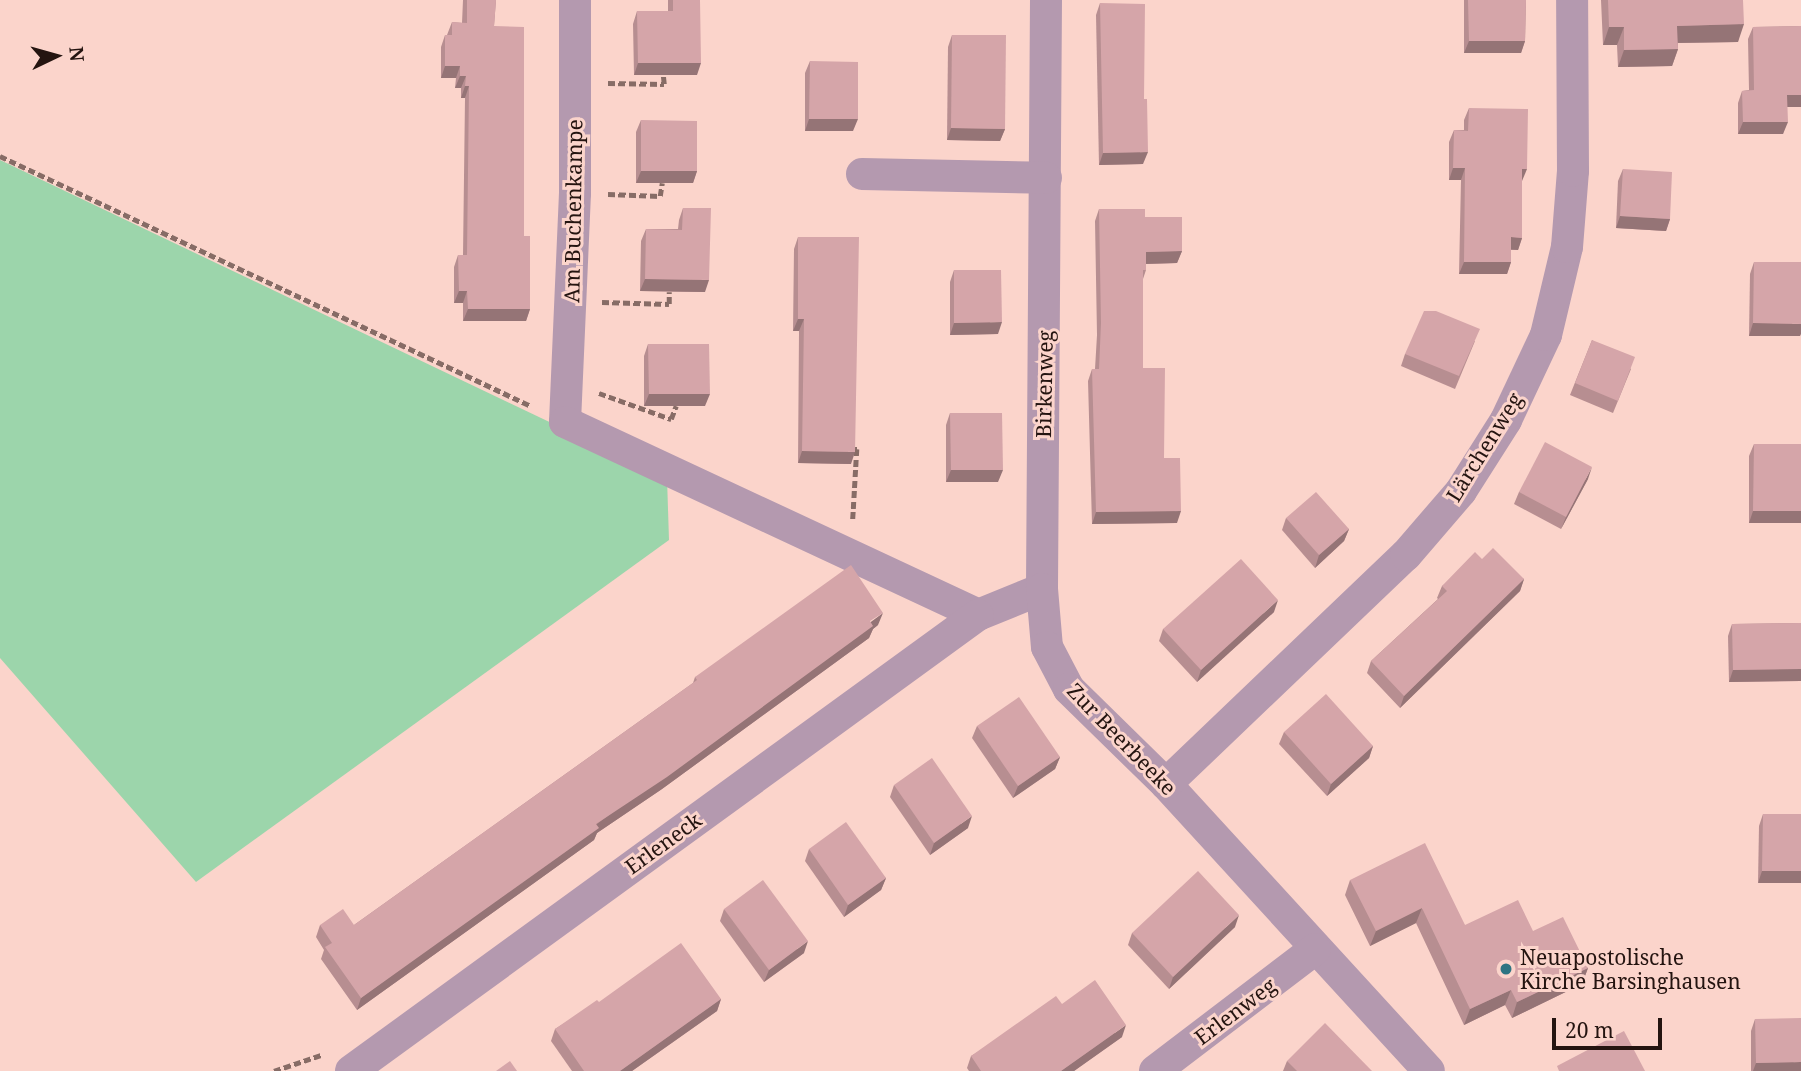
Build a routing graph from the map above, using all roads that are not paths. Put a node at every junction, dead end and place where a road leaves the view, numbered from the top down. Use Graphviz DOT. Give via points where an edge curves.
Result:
graph roads {
  1 [pos="575,0"];
  2 [pos="1046,0"];
  3 [pos="1572,0"];
  4 [pos="862,174"];
  5 [pos="1046,178"];
  6 [pos="1042,589"];
  7 [pos="978,615"];
  8 [pos="1166,784"];
  9 [pos="1315,949"];
  10 [pos="351,1070"];
  11 [pos="1154,1071"];
  12 [pos="1429,1071"];
  1 -- 7 [label="street, Am Buchenkampe" via="575,193 565,422"];
  2 -- 5 [label="street, Birkenweg"];
  3 -- 8 [label="street, Lärchenweg" via="1573,171 1567,247 1546,335 1506,420 1461,491 1406,555"];
  4 -- 5 [label="street"];
  5 -- 6 [label="street, Birkenweg"];
  6 -- 7 [label="street"];
  6 -- 8 [label="street, Zur Beerbeeke" via="1047,648 1069,689"];
  7 -- 10 [label="street, Erleneck"];
  8 -- 9 [label="street, Zur Beerbeeke"];
  9 -- 11 [label="street, Erlenweg"];
  9 -- 12 [label="street, Zur Beerbeeke"];
}
